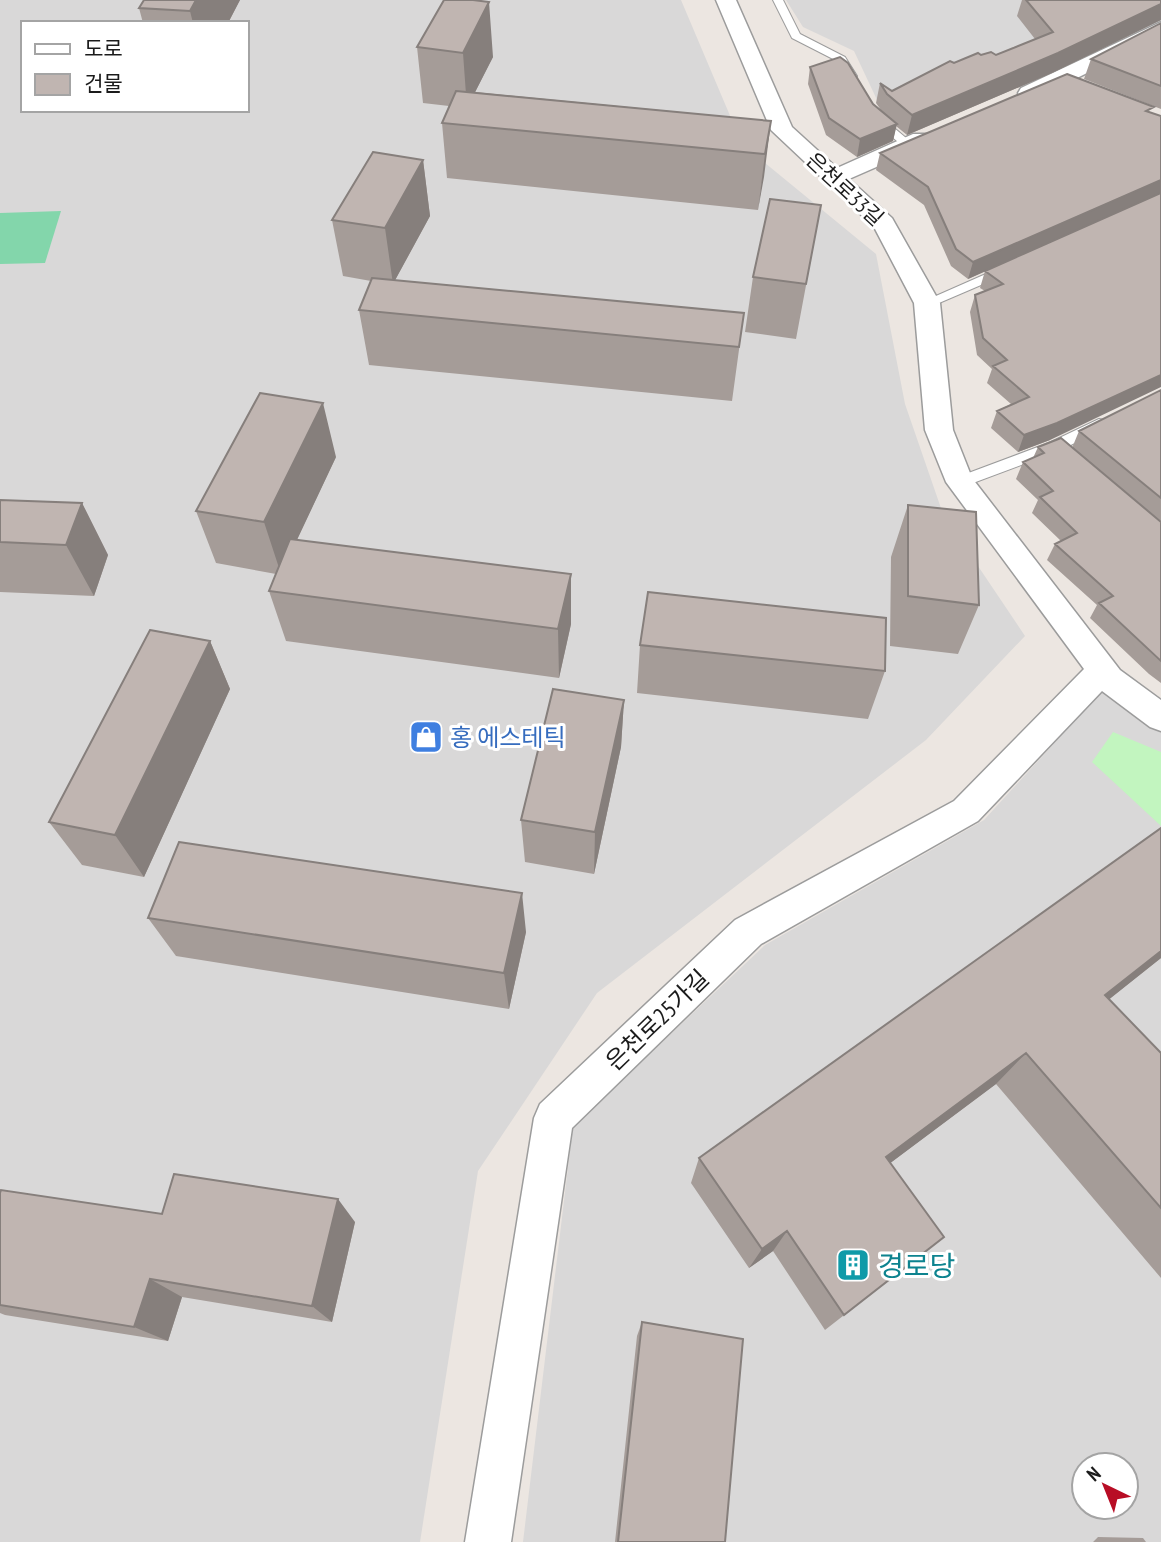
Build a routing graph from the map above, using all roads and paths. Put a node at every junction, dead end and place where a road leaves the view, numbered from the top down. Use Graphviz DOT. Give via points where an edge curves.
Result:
graph roads {
  1 [pos="726,0"];
  2 [pos="778,0"];
  3 [pos="1161,28"];
  4 [pos="1061,80"];
  5 [pos="855,82"];
  6 [pos="1086,90"];
  7 [pos="1010,101"];
  8 [pos="869,106"];
  9 [pos="947,129"];
  10 [pos="908,145"];
  11 [pos="834,177"];
  12 [pos="1021,262"];
  13 [pos="927,303"];
  14 [pos="1117,415"];
  15 [pos="960,482"];
  16 [pos="1102,671"];
  17 [pos="1161,718"];
  18 [pos="488,1542"];
  1 -- 11 [label="street, 은천로33길" via="782,130"];
  2 -- 5 [label="lane" via="796,36 841,59"];
  3 -- 4 [label="street"];
  4 -- 6 [label="street"];
  4 -- 7 [label="street"];
  8 -- 10 [label="lane" via="876,118"];
  9 -- 10 [label="street"];
  10 -- 11 [label="street"];
  11 -- 13 [label="street, 은천로33길" via="884,223"];
  12 -- 13 [label="lane"];
  13 -- 15 [label="street, 은천로33길" via="939,430"];
  14 -- 15 [label="lane" via="1061,450"];
  15 -- 16 [label="street"];
  16 -- 17 [label="street"];
  16 -- 18 [label="street, 은천로25가길" via="966,810 748,932 554,1118"];
}
